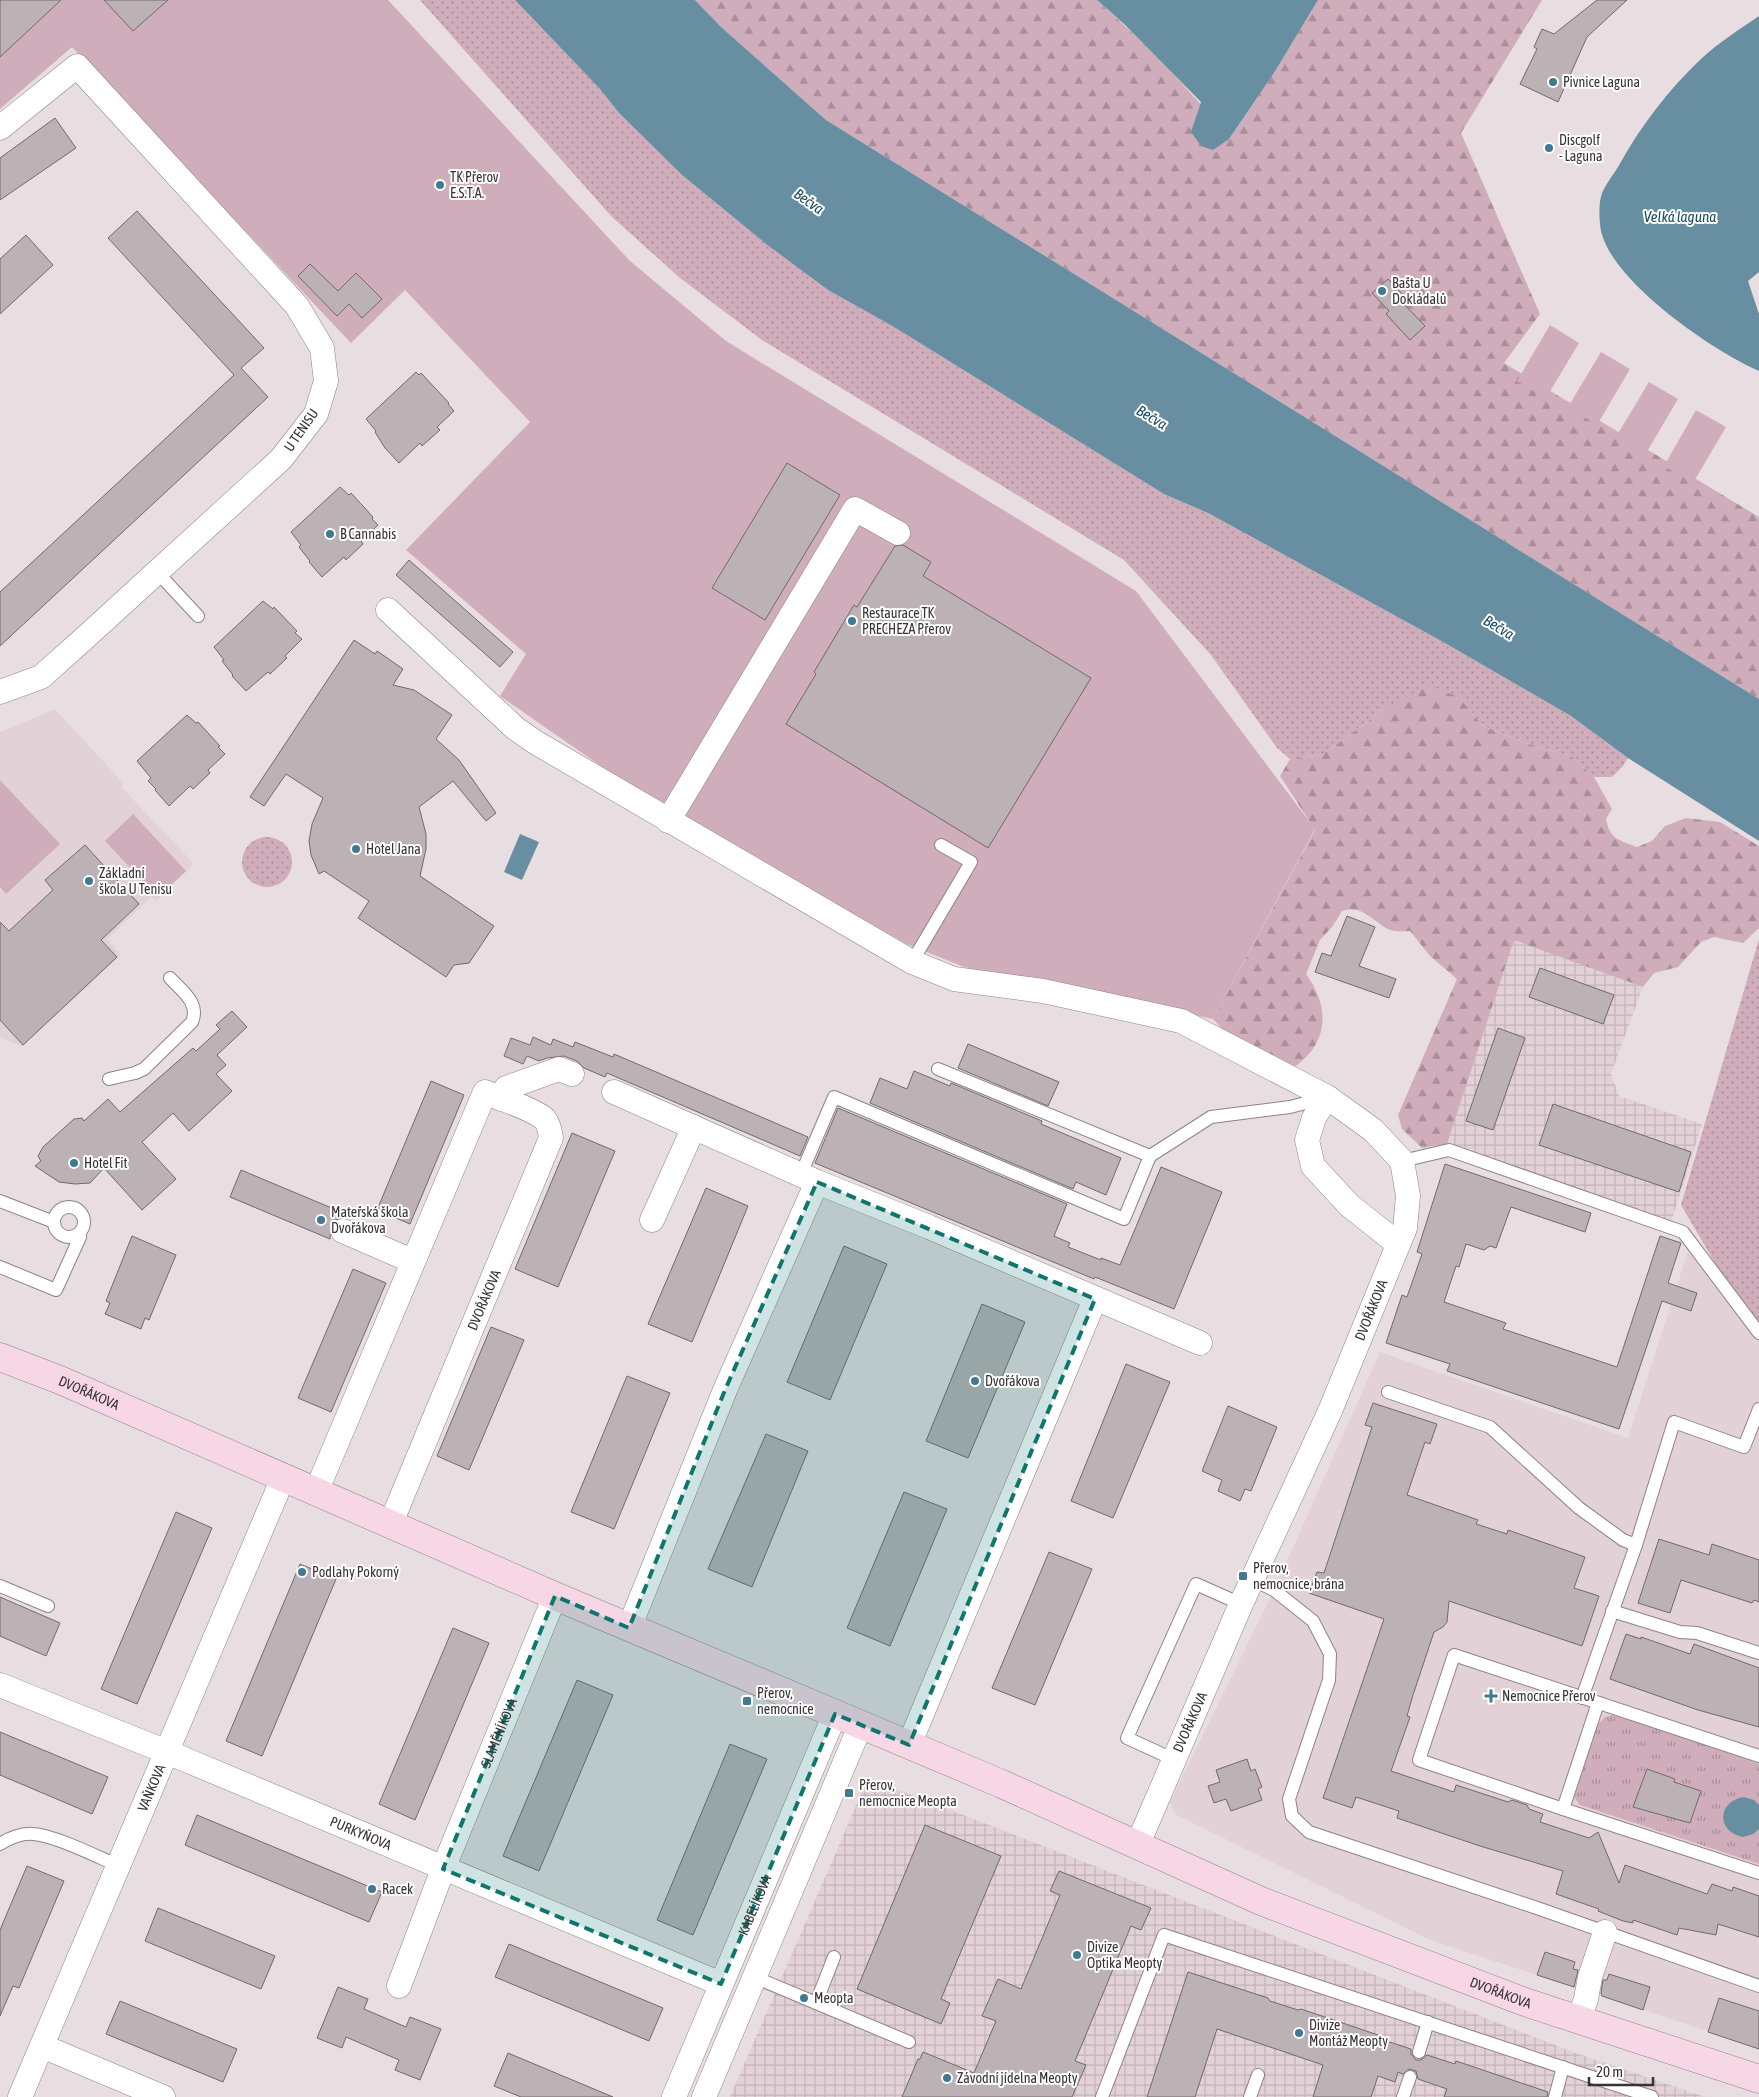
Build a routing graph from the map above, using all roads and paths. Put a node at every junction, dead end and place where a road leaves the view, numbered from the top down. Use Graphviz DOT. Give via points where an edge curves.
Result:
graph roads {
  1 [pos="0,128"];
  2 [pos="898,534"];
  3 [pos="158,573"];
  4 [pos="388,610"];
  5 [pos="198,616"];
  6 [pos="0,692"];
  7 [pos="668,821"];
  8 [pos="941,845"];
  9 [pos="912,962"];
  10 [pos="170,978"];
  11 [pos="938,1069"];
  12 [pos="572,1074"];
  13 [pos="109,1079"];
  14 [pos="614,1092"];
  15 [pos="1327,1097"];
  16 [pos="501,1099"];
  17 [pos="694,1127"];
  18 [pos="1150,1156"];
  19 [pos="1402,1161"];
  20 [pos="809,1178"];
  21 [pos="0,1201"];
  22 [pos="652,1220"];
  23 [pos="54,1222"];
  24 [pos="343,1231"];
  25 [pos="78,1234"];
  26 [pos="1398,1244"];
  27 [pos="412,1261"];
  28 [pos="0,1267"];
  29 [pos="1096,1298"];
  30 [pos="1754,1321"];
  31 [pos="1759,1333"];
  32 [pos="1200,1343"];
  33 [pos="0,1357"];
  34 [pos="1388,1392"];
  35 [pos="1759,1409"];
  36 [pos="283,1478"];
  37 [pos="316,1492"];
  38 [pos="390,1525"];
  39 [pos="1636,1545"];
  40 [pos="1253,1580"];
  41 [pos="0,1586"];
  42 [pos="555,1596"];
  43 [pos="1241,1604"];
  44 [pos="48,1606"];
  45 [pos="1612,1611"];
  46 [pos="630,1628"];
  47 [pos="1759,1651"];
  48 [pos="0,1685"];
  49 [pos="1582,1698"];
  50 [pos="1598,1703"];
  51 [pos="835,1714"];
  52 [pos="861,1724"];
  53 [pos="909,1745"];
  54 [pos="167,1752"];
  55 [pos="1759,1756"];
  56 [pos="1173,1759"];
  57 [pos="1563,1809"];
  58 [pos="0,1844"];
  59 [pos="1137,1846"];
  60 [pos="119,1866"];
  61 [pos="443,1869"];
  62 [pos="1759,1873"];
  63 [pos="1605,1932"];
  64 [pos="834,1956"];
  65 [pos="754,1977"];
  66 [pos="721,1984"];
  67 [pos="399,1986"];
  68 [pos="1759,1986"];
  69 [pos="816,2003"];
  70 [pos="1579,2019"];
  71 [pos="1428,2022"];
  72 [pos="909,2042"];
  73 [pos="42,2046"];
  74 [pos="1418,2052"];
  75 [pos="1563,2067"];
  76 [pos="1258,2075"];
  77 [pos="1410,2077"];
  78 [pos="1759,2079"];
  79 [pos="20,2097"];
  80 [pos="163,2097"];
  81 [pos="674,2097"];
  82 [pos="704,2097"];
  83 [pos="1102,2097"];
  84 [pos="1250,2097"];
  85 [pos="1403,2097"];
  86 [pos="1555,2097"];
  87 [pos="1652,2097"];
  1 -- 3 [label="street, U TENISU" via="77,66 297,306 322,348 326,381 316,414 281,459"];
  2 -- 7 [label="street" via="855,509"];
  3 -- 5 [label="lane"];
  3 -- 6 [label="street, U TENISU" via="41,677"];
  4 -- 7 [label="street" via="526,736"];
  7 -- 9 [label="street"];
  8 -- 9 [label="lane" via="971,862"];
  9 -- 15 [label="street" via="954,979 1043,991 1181,1021"];
  10 -- 13 [label="lane" via="191,1001 195,1015 192,1022 144,1069"];
  11 -- 18 [label="lane"];
  12 -- 16 [label="street" via="559,1069 506,1088"];
  14 -- 17 [label="street"];
  15 -- 18 [label="lane" via="1290,1107 1211,1117"];
  15 -- 19 [label="street" via="1373,1130"];
  15 -- 26 [label="street" via="1314,1118 1307,1140 1313,1166 1349,1205"];
  16 -- 27 [label="street, DVOŘÁKOVA" via="485,1092"];
  16 -- 38 [label="street, DVOŘÁKOVA" via="544,1118 551,1138"];
  17 -- 20 [label="street"];
  17 -- 22 [label="street"];
  18 -- 20 [label="lane" via="1124,1218 834,1097"];
  19 -- 26 [label="street, DVOŘÁKOVA" via="1408,1196 1405,1228"];
  19 -- 30 [label="lane" via="1450,1150 1683,1232"];
  20 -- 29 [label="street"];
  20 -- 46 [label="street"];
  21 -- 23 [label="lane"];
  23 -- 25 [label="lane" via="57,1231 64,1236"];
  23 -- 25 [label="lane" via="54,1217 61,1210 76,1209 84,1221"];
  24 -- 27 [label="street"];
  25 -- 28 [label="lane" via="80,1237 56,1290"];
  26 -- 40 [label="street, DVOŘÁKOVA" via="1330,1412"];
  27 -- 37 [label="street, DVOŘÁKOVA"];
  29 -- 32 [label="street"];
  29 -- 53 [label="street"];
  30 -- 31 [label="lane"];
  33 -- 36 [label="main road, DVOŘÁKOVA"];
  34 -- 39 [label="lane" via="1490,1427 1579,1508 1623,1540"];
  35 -- 39 [label="lane" via="1744,1447 1674,1422"];
  36 -- 37 [label="main road, DVOŘÁKOVA"];
  36 -- 54 [label="street, VAŇKOVA"];
  37 -- 38 [label="main road, DVOŘÁKOVA"];
  38 -- 42 [label="main road, DVOŘÁKOVA"];
  39 -- 45 [label="lane"];
  40 -- 43 [label="street, DVOŘÁKOVA"];
  40 -- 63 [label="lane" via="1274,1590 1313,1621 1330,1654 1329,1680 1289,1799 1292,1816 1310,1832"];
  41 -- 44 [label="lane"];
  42 -- 46 [label="main road, DVOŘÁKOVA"];
  42 -- 61 [label="street, SLAMĚNÍKOVA"];
  43 -- 56 [label="street, DVOŘÁKOVA"];
  43 -- 56 [label="lane" via="1196,1584 1128,1738"];
  45 -- 47 [label="lane"];
  45 -- 49 [label="lane"];
  46 -- 51 [label="main road, DVOŘÁKOVA"];
  48 -- 54 [label="street, PURKYŇOVA"];
  49 -- 50 [label="lane"];
  49 -- 57 [label="lane" via="1454,1655 1419,1760"];
  50 -- 55 [label="lane"];
  50 -- 57 [label="lane"];
  51 -- 52 [label="main road, DVOŘÁKOVA"];
  51 -- 66 [label="street, KABELÍKOVA"];
  52 -- 53 [label="main road, DVOŘÁKOVA"];
  52 -- 65 [label="street, KABELÍKOVA"];
  53 -- 59 [label="main road, DVOŘÁKOVA"];
  54 -- 60 [label="street, VAŇKOVA"];
  54 -- 61 [label="street, PURKYŇOVA"];
  56 -- 59 [label="street, DVOŘÁKOVA"];
  57 -- 62 [label="lane"];
  58 -- 60 [label="lane" via="7,1839 33,1834"];
  59 -- 70 [label="main road, DVOŘÁKOVA" via="1261,1902 1522,2001"];
  60 -- 73 [label="street, VAŇKOVA"];
  61 -- 66 [label="street, PURKYŇOVA"];
  61 -- 67 [label="street, SLAMĚNÍKOVA"];
  63 -- 68 [label="lane"];
  63 -- 70 [label="street"];
  64 -- 69 [label="lane"];
  65 -- 69 [label="lane"];
  65 -- 82 [label="street, KABELÍKOVA"];
  66 -- 81 [label="street, KABELÍKOVA"];
  69 -- 72 [label="lane"];
  70 -- 78 [label="main road, DVOŘÁKOVA"];
  71 -- 74 [label="lane"];
  71 -- 75 [label="lane"];
  71 -- 83 [label="lane" via="1164,1935"];
  73 -- 79 [label="street, VAŇKOVA"];
  73 -- 80 [label="street"];
  75 -- 86 [label="lane"];
  75 -- 87 [label="lane"];
  76 -- 84 [label="lane"];
  77 -- 85 [label="lane"];
}
